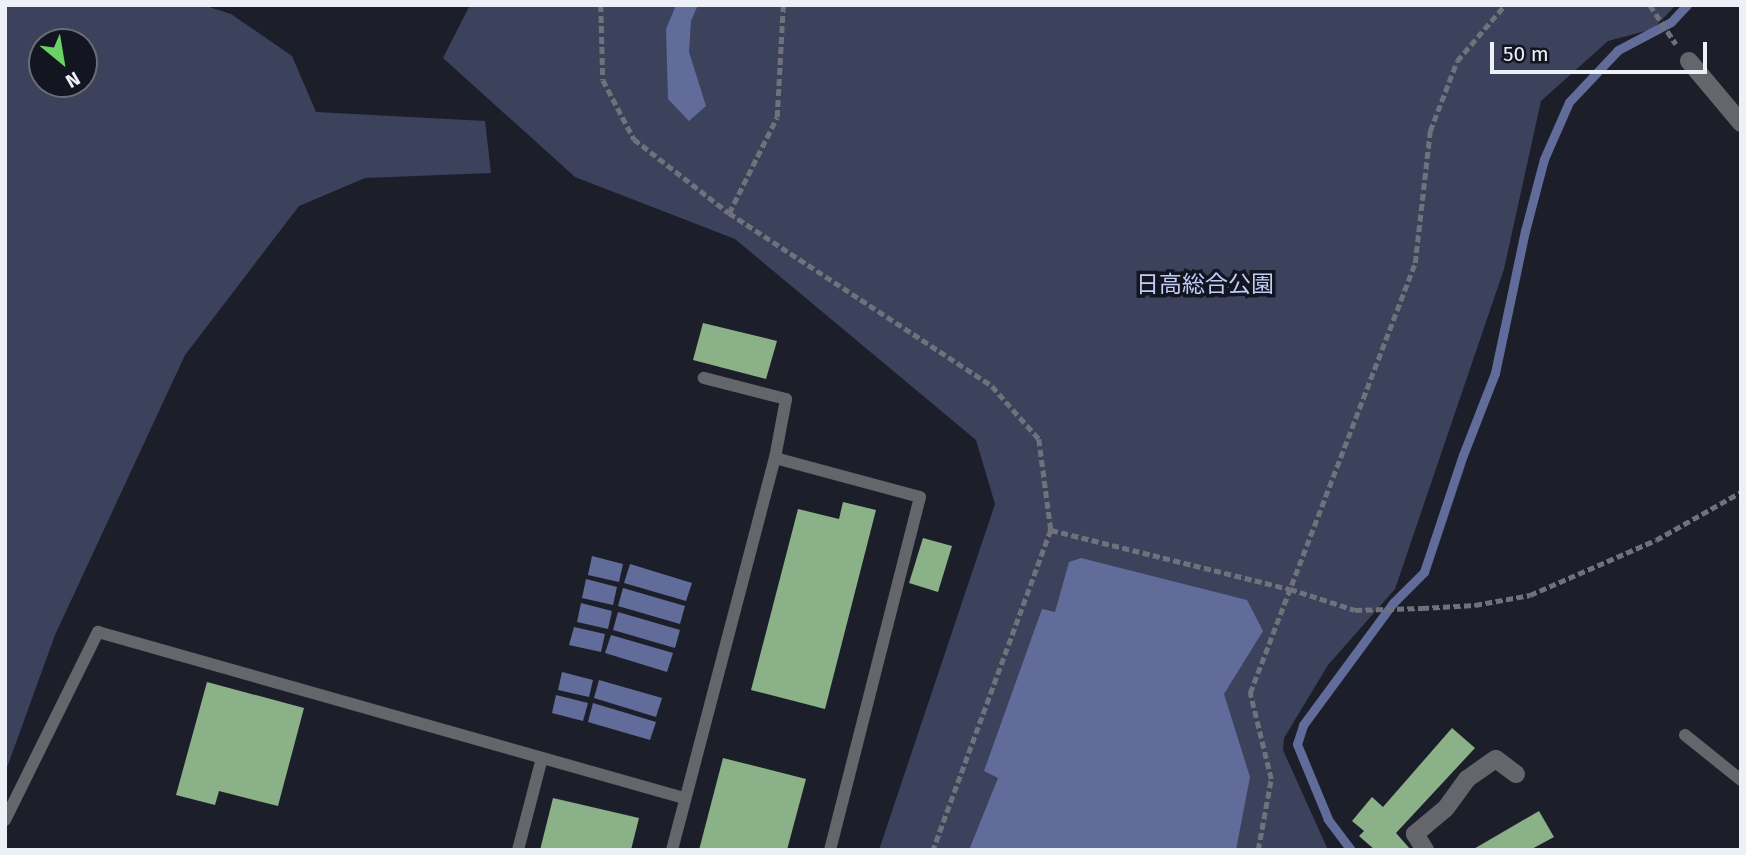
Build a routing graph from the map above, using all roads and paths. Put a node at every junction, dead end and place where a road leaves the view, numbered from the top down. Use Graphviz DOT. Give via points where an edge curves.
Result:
graph roads {
  1 [pos="601,5"];
  2 [pos="783,5"];
  3 [pos="1505,5"];
  4 [pos="1650,5"];
  5 [pos="1689,61"];
  6 [pos="1741,95"];
  7 [pos="1728,108"];
  8 [pos="1741,123"];
  9 [pos="729,213"];
  10 [pos="704,378"];
  11 [pos="775,458"];
  12 [pos="1741,492"];
  13 [pos="1051,530"];
  14 [pos="1290,589"];
  15 [pos="1685,735"];
  16 [pos="542,758"];
  17 [pos="1516,774"];
  18 [pos="1741,780"];
  19 [pos="684,798"];
  20 [pos="5,820"];
  21 [pos="518,850"];
  22 [pos="672,850"];
  23 [pos="830,850"];
  24 [pos="933,850"];
  25 [pos="1258,850"];
  26 [pos="1425,850"];
  1 -- 9 [label="path" via="603,80 634,139"];
  2 -- 9 [label="path" via="777,117"];
  3 -- 14 [label="path" via="1457,61 1430,131 1415,263"];
  4 -- 5 [label="path"];
  5 -- 7 [label="street"];
  6 -- 7 [label="street"];
  7 -- 8 [label="street"];
  9 -- 13 [label="path" via="992,386 1039,439"];
  10 -- 11 [label="lane" via="786,399"];
  11 -- 19 [label="lane"];
  11 -- 23 [label="lane" via="920,497"];
  12 -- 14 [label="path" via="1656,540 1530,595 1475,605 1355,610"];
  13 -- 14 [label="path"];
  13 -- 24 [label="path"];
  14 -- 25 [label="path" via="1250,693 1271,779"];
  15 -- 18 [label="lane"];
  16 -- 19 [label="lane"];
  16 -- 20 [label="lane" via="98,632"];
  16 -- 21 [label="lane"];
  17 -- 26 [label="street" via="1496,759 1467,779 1446,808 1415,834"];
  19 -- 22 [label="lane"];
}
